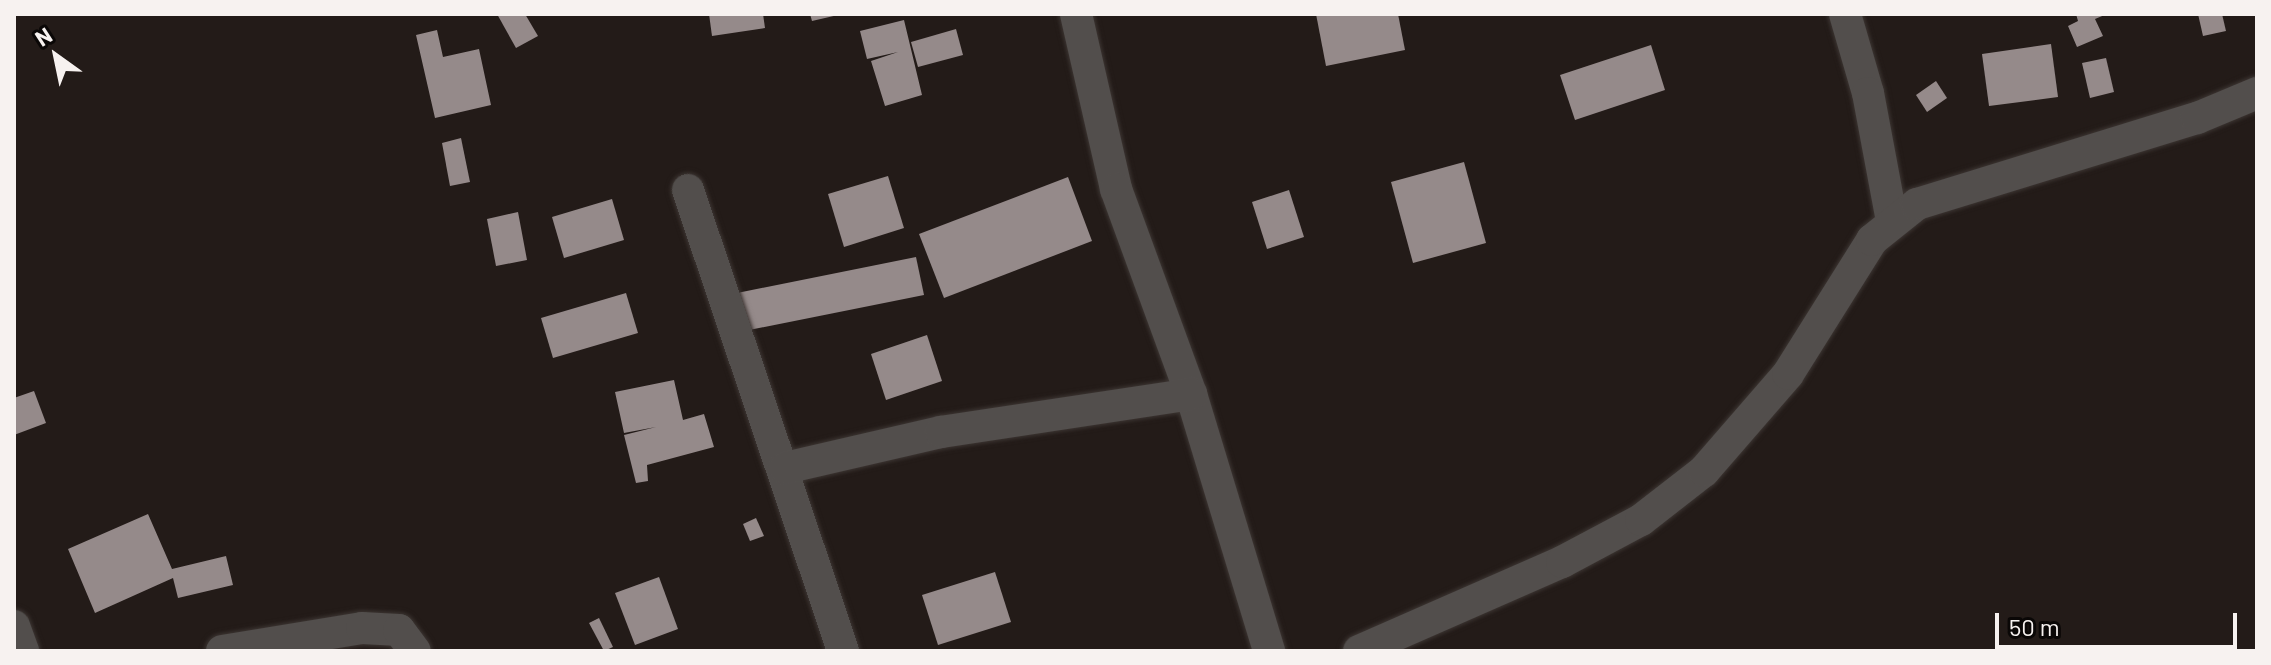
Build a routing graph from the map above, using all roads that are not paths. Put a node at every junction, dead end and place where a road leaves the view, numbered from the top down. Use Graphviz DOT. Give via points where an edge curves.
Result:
graph roads {
  1 [pos="1076,14"];
  2 [pos="1845,14"];
  3 [pos="2257,93"];
  4 [pos="688,190"];
  5 [pos="1892,221"];
  6 [pos="1191,394"];
  7 [pos="785,468"];
  8 [pos="14,626"];
  9 [pos="23,651"];
  10 [pos="222,651"];
  11 [pos="415,651"];
  12 [pos="843,651"];
  13 [pos="1269,651"];
  14 [pos="1359,651"];
  1 -- 6 [label="street" via="1116,189"];
  2 -- 5 [label="street" via="1868,93"];
  3 -- 5 [label="street" via="2197,118 1945,194"];
  4 -- 7 [label="street"];
  5 -- 14 [label="street" via="1872,240 1788,374 1704,471 1641,520 1562,562"];
  6 -- 7 [label="street" via="941,432"];
  6 -- 13 [label="street"];
  7 -- 12 [label="street"];
  8 -- 9 [label="street"];
  10 -- 11 [label="street" via="362,628 399,630"];
}
